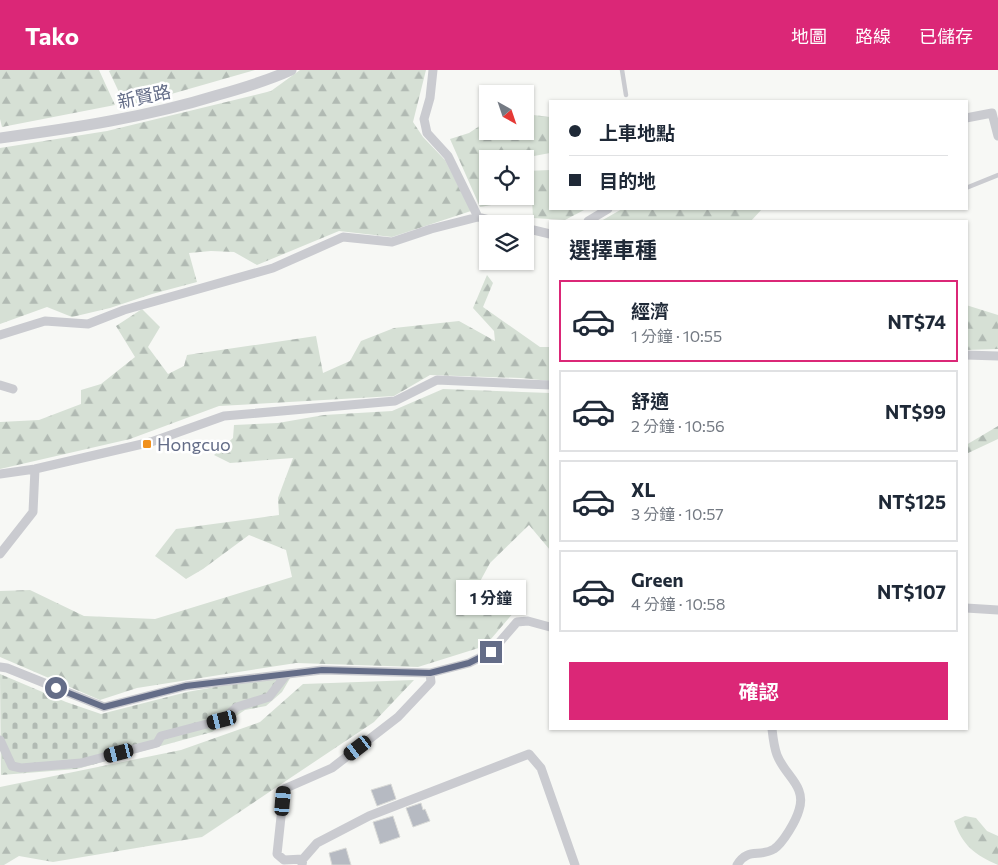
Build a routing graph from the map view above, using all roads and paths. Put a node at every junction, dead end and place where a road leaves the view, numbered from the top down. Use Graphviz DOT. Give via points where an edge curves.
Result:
graph roads {
  1 [pos="291,70"];
  2 [pos="434,70"];
  3 [pos="622,70"];
  4 [pos="626,94"];
  5 [pos="995,113"];
  6 [pos="968,118"];
  7 [pos="998,136"];
  8 [pos="0,138"];
  9 [pos="998,175"];
  10 [pos="968,187"];
  11 [pos="606,210"];
  12 [pos="478,217"];
  13 [pos="590,220"];
  14 [pos="534,230"];
  15 [pos="549,234"];
  16 [pos="0,335"];
  17 [pos="968,355"];
  18 [pos="998,356"];
  19 [pos="0,385"];
  20 [pos="549,385"];
  21 [pos="13,389"];
  22 [pos="35,469"];
  23 [pos="0,474"];
  24 [pos="0,554"];
  25 [pos="968,608"];
  26 [pos="998,610"];
  27 [pos="549,627"];
  28 [pos="0,667"];
  29 [pos="430,673"];
  30 [pos="286,675"];
  31 [pos="772,730"];
  32 [pos="0,740"];
  33 [pos="302,862"];
  34 [pos="575,865"];
  35 [pos="737,865"];
  1 -- 8 [label="street, 新賢路" via="270,80 185,105 92,125"];
  2 -- 12 [label="street" via="424,119 427,133 448,156"];
  3 -- 4 [label="lane"];
  5 -- 6 [label="street"];
  5 -- 7 [label="street"];
  9 -- 10 [label="lane"];
  11 -- 13 [label="street"];
  12 -- 16 [label="street" via="392,242 343,237 273,268 124,310 88,324 45,321"];
  14 -- 15 [label="street"];
  17 -- 18 [label="street"];
  19 -- 21 [label="street"];
  20 -- 22 [label="street" via="437,380 395,401 224,416 151,442"];
  22 -- 23 [label="street"];
  22 -- 24 [label="street" via="33,512"];
  25 -- 26 [label="street"];
  27 -- 29 [label="street" via="528,621 517,622 491,652 469,663"];
  28 -- 30 [label="street" via="104,707 186,686"];
  29 -- 30 [label="street" via="322,670"];
  29 -- 33 [label="street" via="431,682 398,717 332,768 284,790 277,854 284,860"];
  30 -- 32 [label="street" via="269,697 237,707 222,720 161,736 158,743 81,763 12,766"];
  31 -- 35 [label="street" via="777,757 800,791 799,811 776,847 758,854 749,853"];
  33 -- 34 [label="street" via="317,843 369,816 529,754 541,768"];
}
